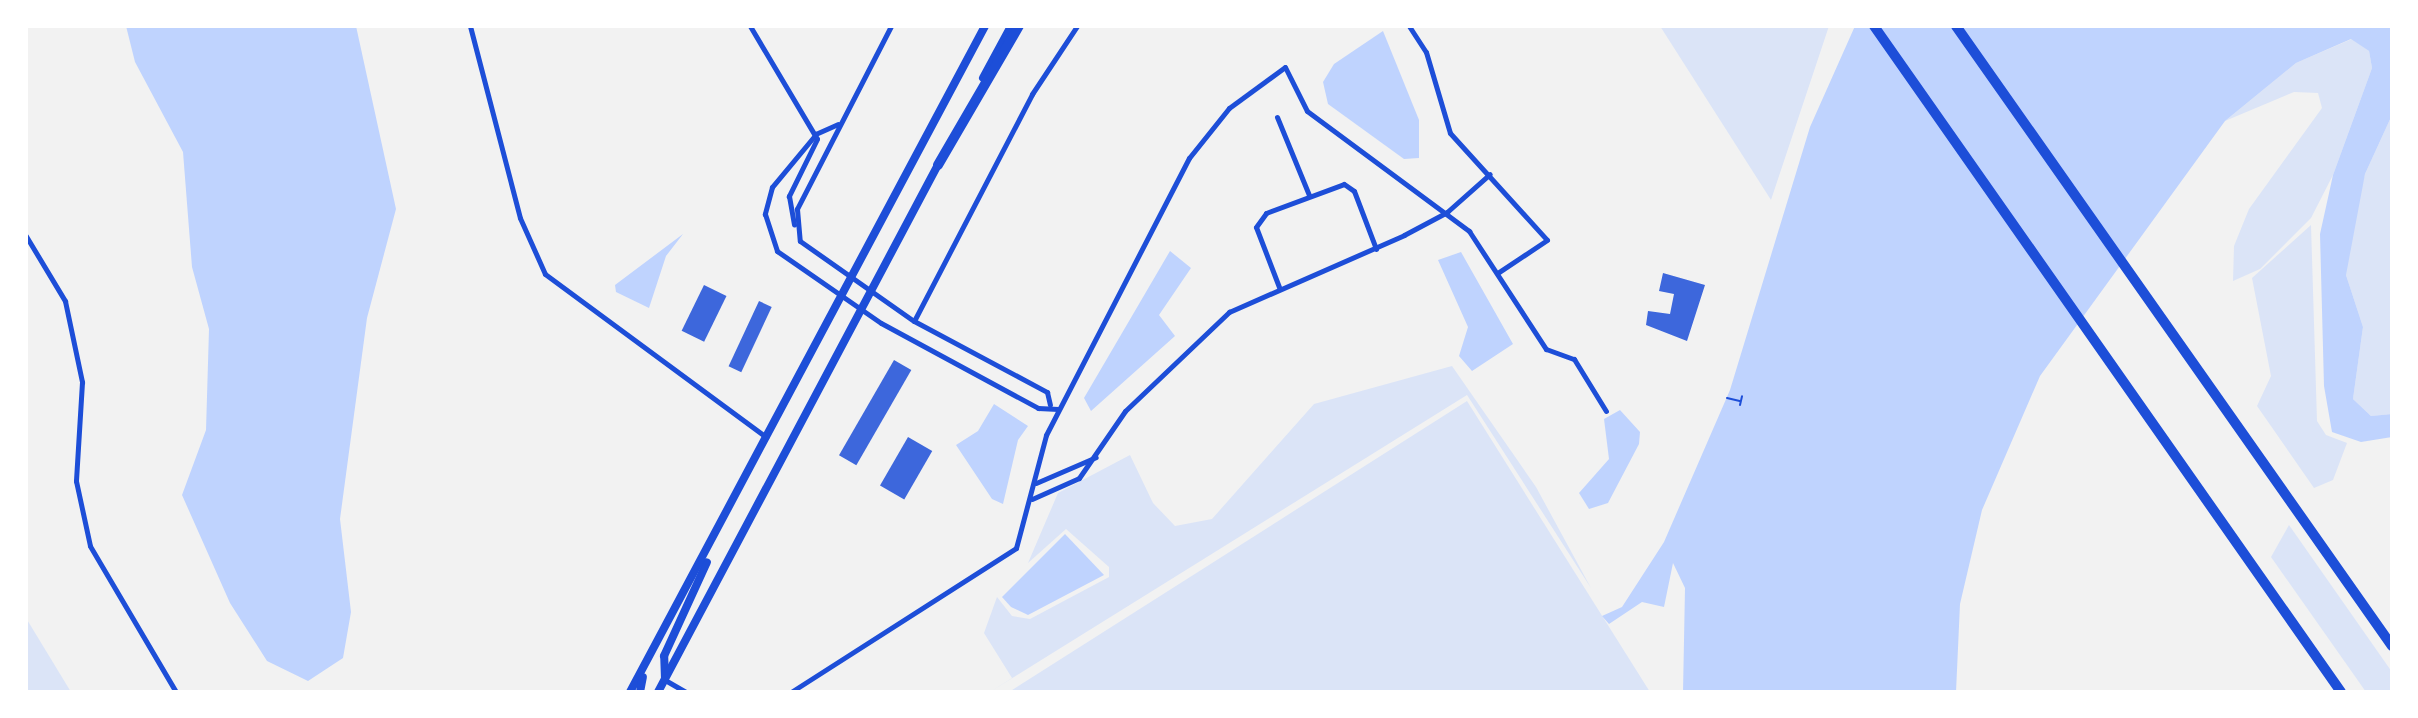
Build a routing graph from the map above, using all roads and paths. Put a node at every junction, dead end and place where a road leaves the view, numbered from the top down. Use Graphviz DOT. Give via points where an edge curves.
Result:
graph roads {
  1 [pos="470,26"];
  2 [pos="750,26"];
  3 [pos="891,26"];
  4 [pos="985,26"];
  5 [pos="1011,26"];
  6 [pos="1019,26"];
  7 [pos="1077,26"];
  8 [pos="1409,26"];
  9 [pos="1874,26"];
  10 [pos="1956,26"];
  11 [pos="1277,117"];
  12 [pos="838,124"];
  13 [pos="816,134"];
  14 [pos="938,165"];
  15 [pos="1490,174"];
  16 [pos="1309,195"];
  17 [pos="1447,212"];
  18 [pos="794,225"];
  19 [pos="26,236"];
  20 [pos="1376,249"];
  21 [pos="1499,272"];
  22 [pos="854,277"];
  23 [pos="1279,287"];
  24 [pos="873,293"];
  25 [pos="842,300"];
  26 [pos="861,312"];
  27 [pos="914,321"];
  28 [pos="1742,396"];
  29 [pos="1727,398"];
  30 [pos="1050,405"];
  31 [pos="1058,409"];
  32 [pos="1606,411"];
  33 [pos="768,438"];
  34 [pos="1097,457"];
  35 [pos="1036,483"];
  36 [pos="1032,499"];
  37 [pos="713,542"];
  38 [pos="2392,646"];
  39 [pos="645,668"];
  40 [pos="665,680"];
  41 [pos="176,692"];
  42 [pos="630,692"];
  43 [pos="640,692"];
  44 [pos="658,692"];
  45 [pos="686,692"];
  46 [pos="791,692"];
  47 [pos="2341,692"];
  1 -- 33 [label="street" via="520,218 545,274"];
  2 -- 13 [label="street"];
  3 -- 12 [label="street"];
  4 -- 22 [label="main road"];
  5 -- 14 [label="main road"];
  6 -- 14 [label="highway"];
  7 -- 27 [label="street" via="1032,94"];
  8 -- 15 [label="street" via="1430,62 1450,133"];
  9 -- 47 [label="highway"];
  10 -- 38 [label="highway"];
  11 -- 16 [label="street"];
  12 -- 13 [label="street"];
  12 -- 18 [label="street" via="840,137"];
  13 -- 18 [label="street" via="789,196"];
  13 -- 25 [label="street" via="772,187 765,214 777,251"];
  14 -- 24 [label="main road"];
  15 -- 17 [label="street"];
  15 -- 21 [label="street" via="1547,240"];
  16 -- 20 [label="street" via="1350,187"];
  16 -- 23 [label="street" via="1257,222"];
  17 -- 20 [label="street"];
  17 -- 21 [label="street"];
  17 -- 31 [label="street" via="1307,111 1285,67 1208,128"];
  18 -- 22 [label="street" via="806,247"];
  19 -- 41 [label="street" via="65,301 82,382 76,481 90,546"];
  20 -- 23 [label="street"];
  21 -- 32 [label="street" via="1546,349 1574,359"];
  22 -- 24 [label="street"];
  22 -- 25 [label="main road"];
  23 -- 34 [label="street" via="1214,325 1125,411"];
  24 -- 26 [label="main road"];
  24 -- 27 [label="street"];
  25 -- 26 [label="street"];
  25 -- 33 [label="main road"];
  26 -- 30 [label="street" via="1038,408"];
  26 -- 40 [label="main road"];
  27 -- 30 [label="street" via="1047,392"];
  28 -- 29 [label="path" via="1740,403"];
  30 -- 31 [label="street"];
  31 -- 35 [label="street"];
  33 -- 37 [label="main road"];
  34 -- 35 [label="street"];
  34 -- 36 [label="street" via="1079,478"];
  35 -- 36 [label="street"];
  36 -- 46 [label="street" via="1006,556"];
  37 -- 39 [label="main road"];
  37 -- 40 [label="main road" via="664,656"];
  39 -- 42 [label="main road"];
  39 -- 43 [label="main road"];
  40 -- 44 [label="main road"];
  40 -- 45 [label="street"];
}
